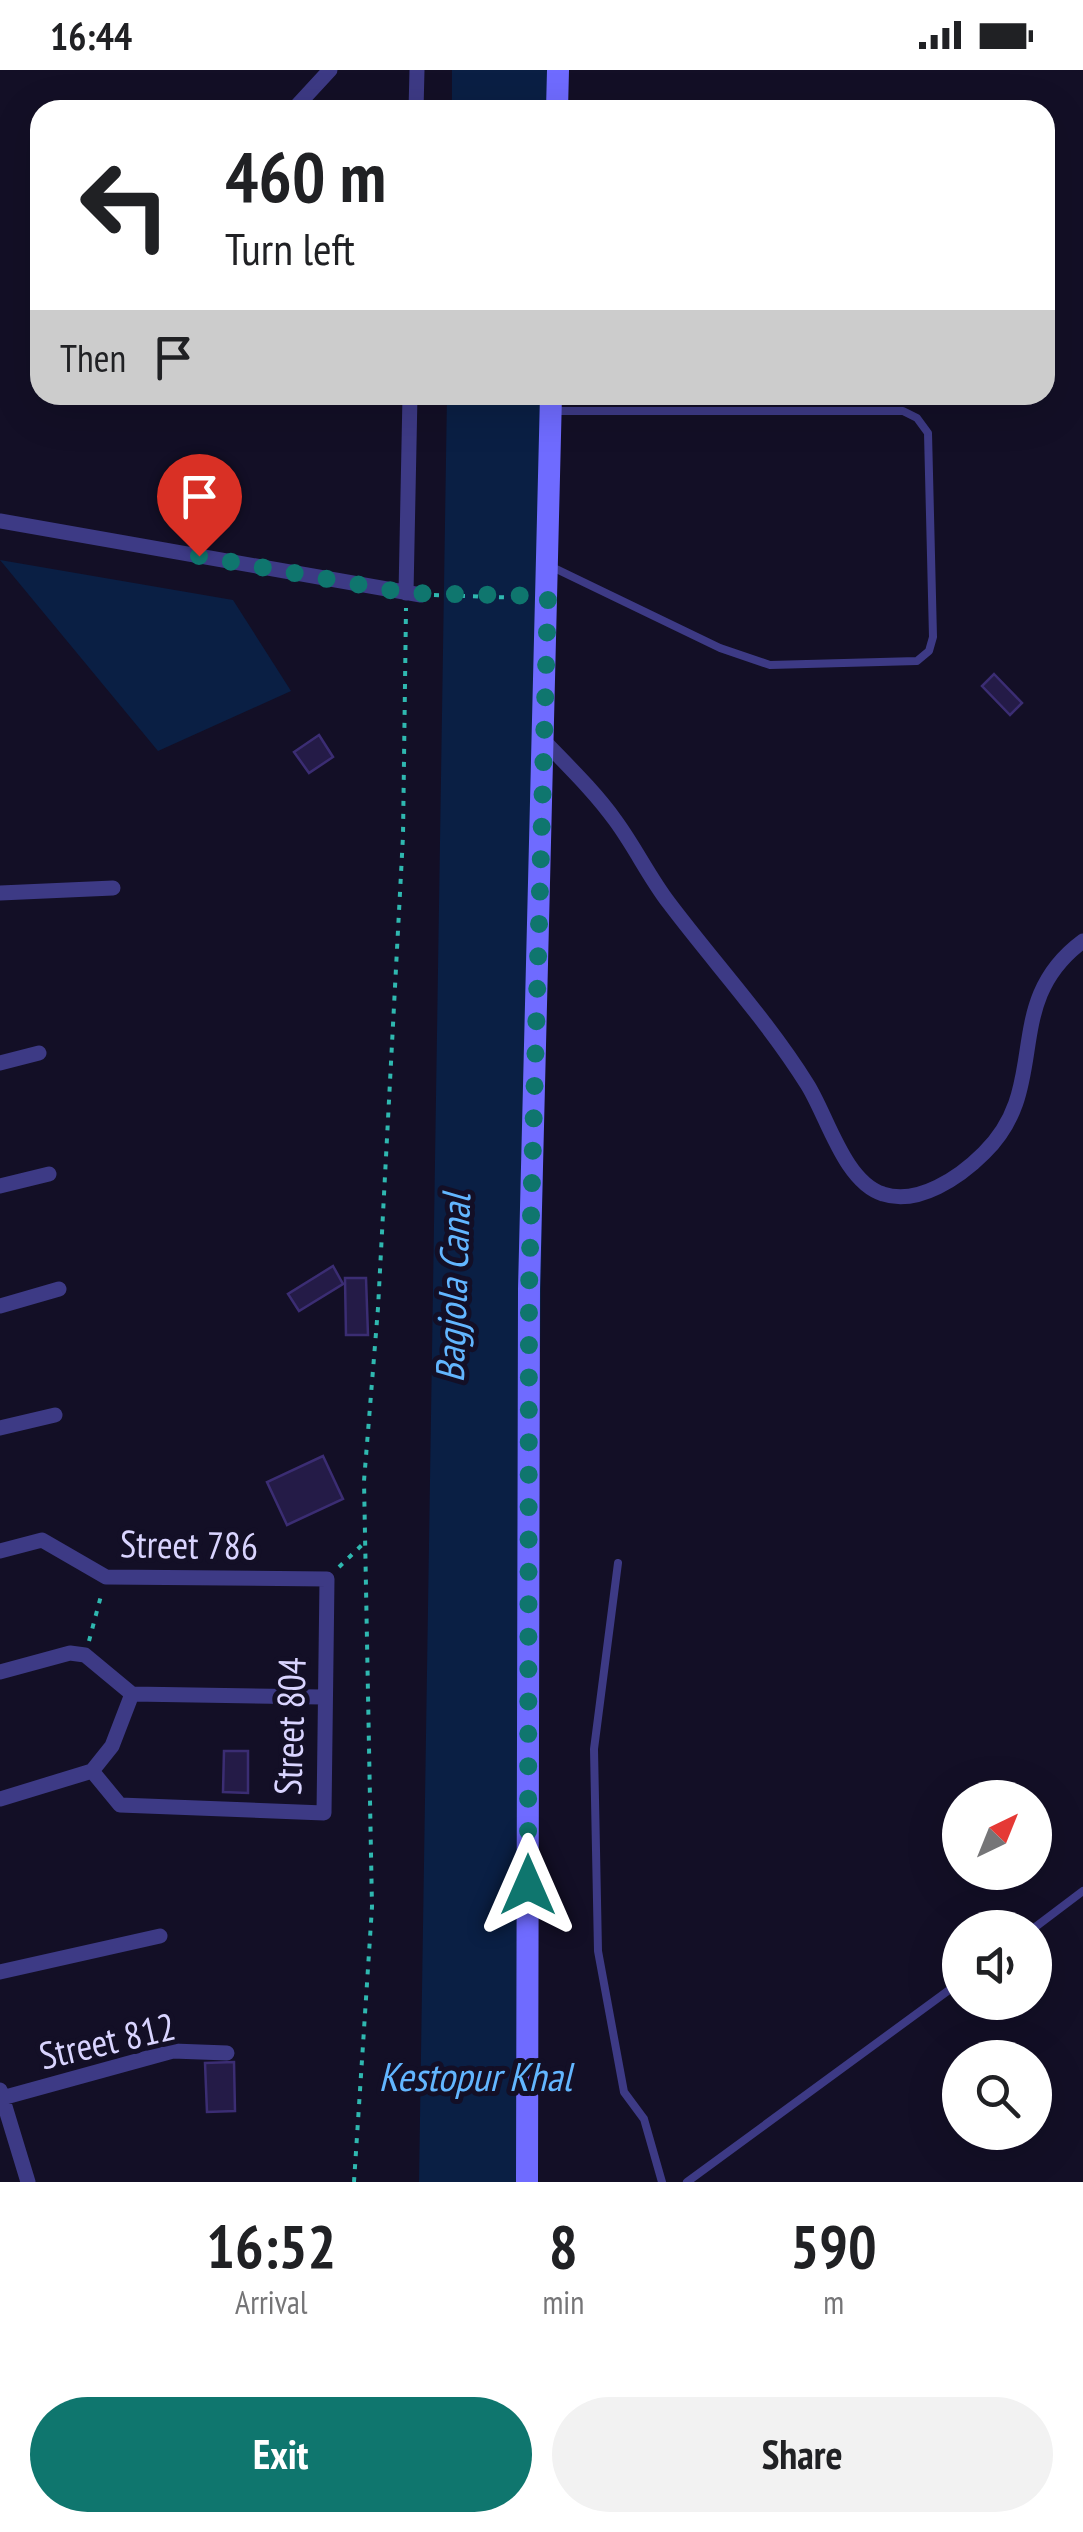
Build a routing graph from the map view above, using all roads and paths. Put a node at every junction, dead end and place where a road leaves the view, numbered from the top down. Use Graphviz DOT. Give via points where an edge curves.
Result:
graph roads {
  1 [pos="330,70"];
  2 [pos="417,70"];
  3 [pos="558,70"];
  4 [pos="302,100"];
  5 [pos="416,100"];
  6 [pos="557,100"];
  7 [pos="410,405"];
  8 [pos="551,405"];
  9 [pos="629,405"];
  10 [pos="0,521"];
  11 [pos="548,565"];
  12 [pos="413,594"];
  13 [pos="541,597"];
  14 [pos="544,742"];
  15 [pos="113,888"];
  16 [pos="0,893"];
  17 [pos="1083,941"];
  18 [pos="38,1053"];
  19 [pos="0,1063"];
  20 [pos="48,1174"];
  21 [pos="0,1186"];
  22 [pos="60,1289"];
  23 [pos="0,1306"];
  24 [pos="55,1415"];
  25 [pos="0,1428"];
  26 [pos="364,1543"];
  27 [pos="0,1551"];
  28 [pos="618,1563"];
  29 [pos="106,1577"];
  30 [pos="327,1579"];
  31 [pos="85,1655"];
  32 [pos="0,1672"];
  33 [pos="132,1694"];
  34 [pos="322,1697"];
  35 [pos="92,1771"];
  36 [pos="0,1800"];
  37 [pos="1083,1891"];
  38 [pos="1052,1914"];
  39 [pos="160,1936"];
  40 [pos="0,1972"];
  41 [pos="942,1995"];
  42 [pos="227,2053"];
  43 [pos="1,2094"];
  44 [pos="28,2182"];
  45 [pos="354,2182"];
  46 [pos="527,2182"];
  47 [pos="662,2182"];
  48 [pos="687,2182"];
  1 -- 4 [label="street"];
  2 -- 5 [label="street"];
  3 -- 6 [label="street"];
  7 -- 12 [label="street"];
  8 -- 11 [label="street"];
  9 -- 11 [label="lane" via="903,412 917,418 928,433 929,651 917,662 770,665 720,648"];
  10 -- 12 [label="street"];
  11 -- 13 [label="street"];
  12 -- 13 [label="path"];
  12 -- 26 [label="path"];
  13 -- 14 [label="street"];
  14 -- 17 [label="street" via="614,818 666,898 791,1059 855,1170 880,1194 902,1198 931,1190 1002,1134 1024,1078 1033,1005 1044,982"];
  14 -- 46 [label="street" via="529,1309"];
  15 -- 16 [label="street"];
  18 -- 19 [label="street"];
  20 -- 21 [label="street"];
  22 -- 23 [label="street"];
  24 -- 25 [label="street"];
  26 -- 30 [label="path"];
  26 -- 45 [label="path" via="372,1907"];
  27 -- 29 [label="street, Street 786" via="42,1540"];
  28 -- 47 [label="lane" via="594,1749 598,1951 624,2092 644,2119"];
  29 -- 30 [label="street, Street 786"];
  29 -- 31 [label="path"];
  30 -- 34 [label="street, Street 804"];
  31 -- 32 [label="street" via="70,1652"];
  31 -- 33 [label="street"];
  33 -- 34 [label="street"];
  33 -- 35 [label="street" via="112,1746"];
  34 -- 35 [label="street, Street 804" via="324,1813 120,1805"];
  35 -- 36 [label="street"];
  37 -- 38 [label="lane"];
  39 -- 40 [label="street"];
  41 -- 48 [label="lane"];
  42 -- 43 [label="street, Street 812" via="173,2051"];
  43 -- 44 [label="street"];
}
